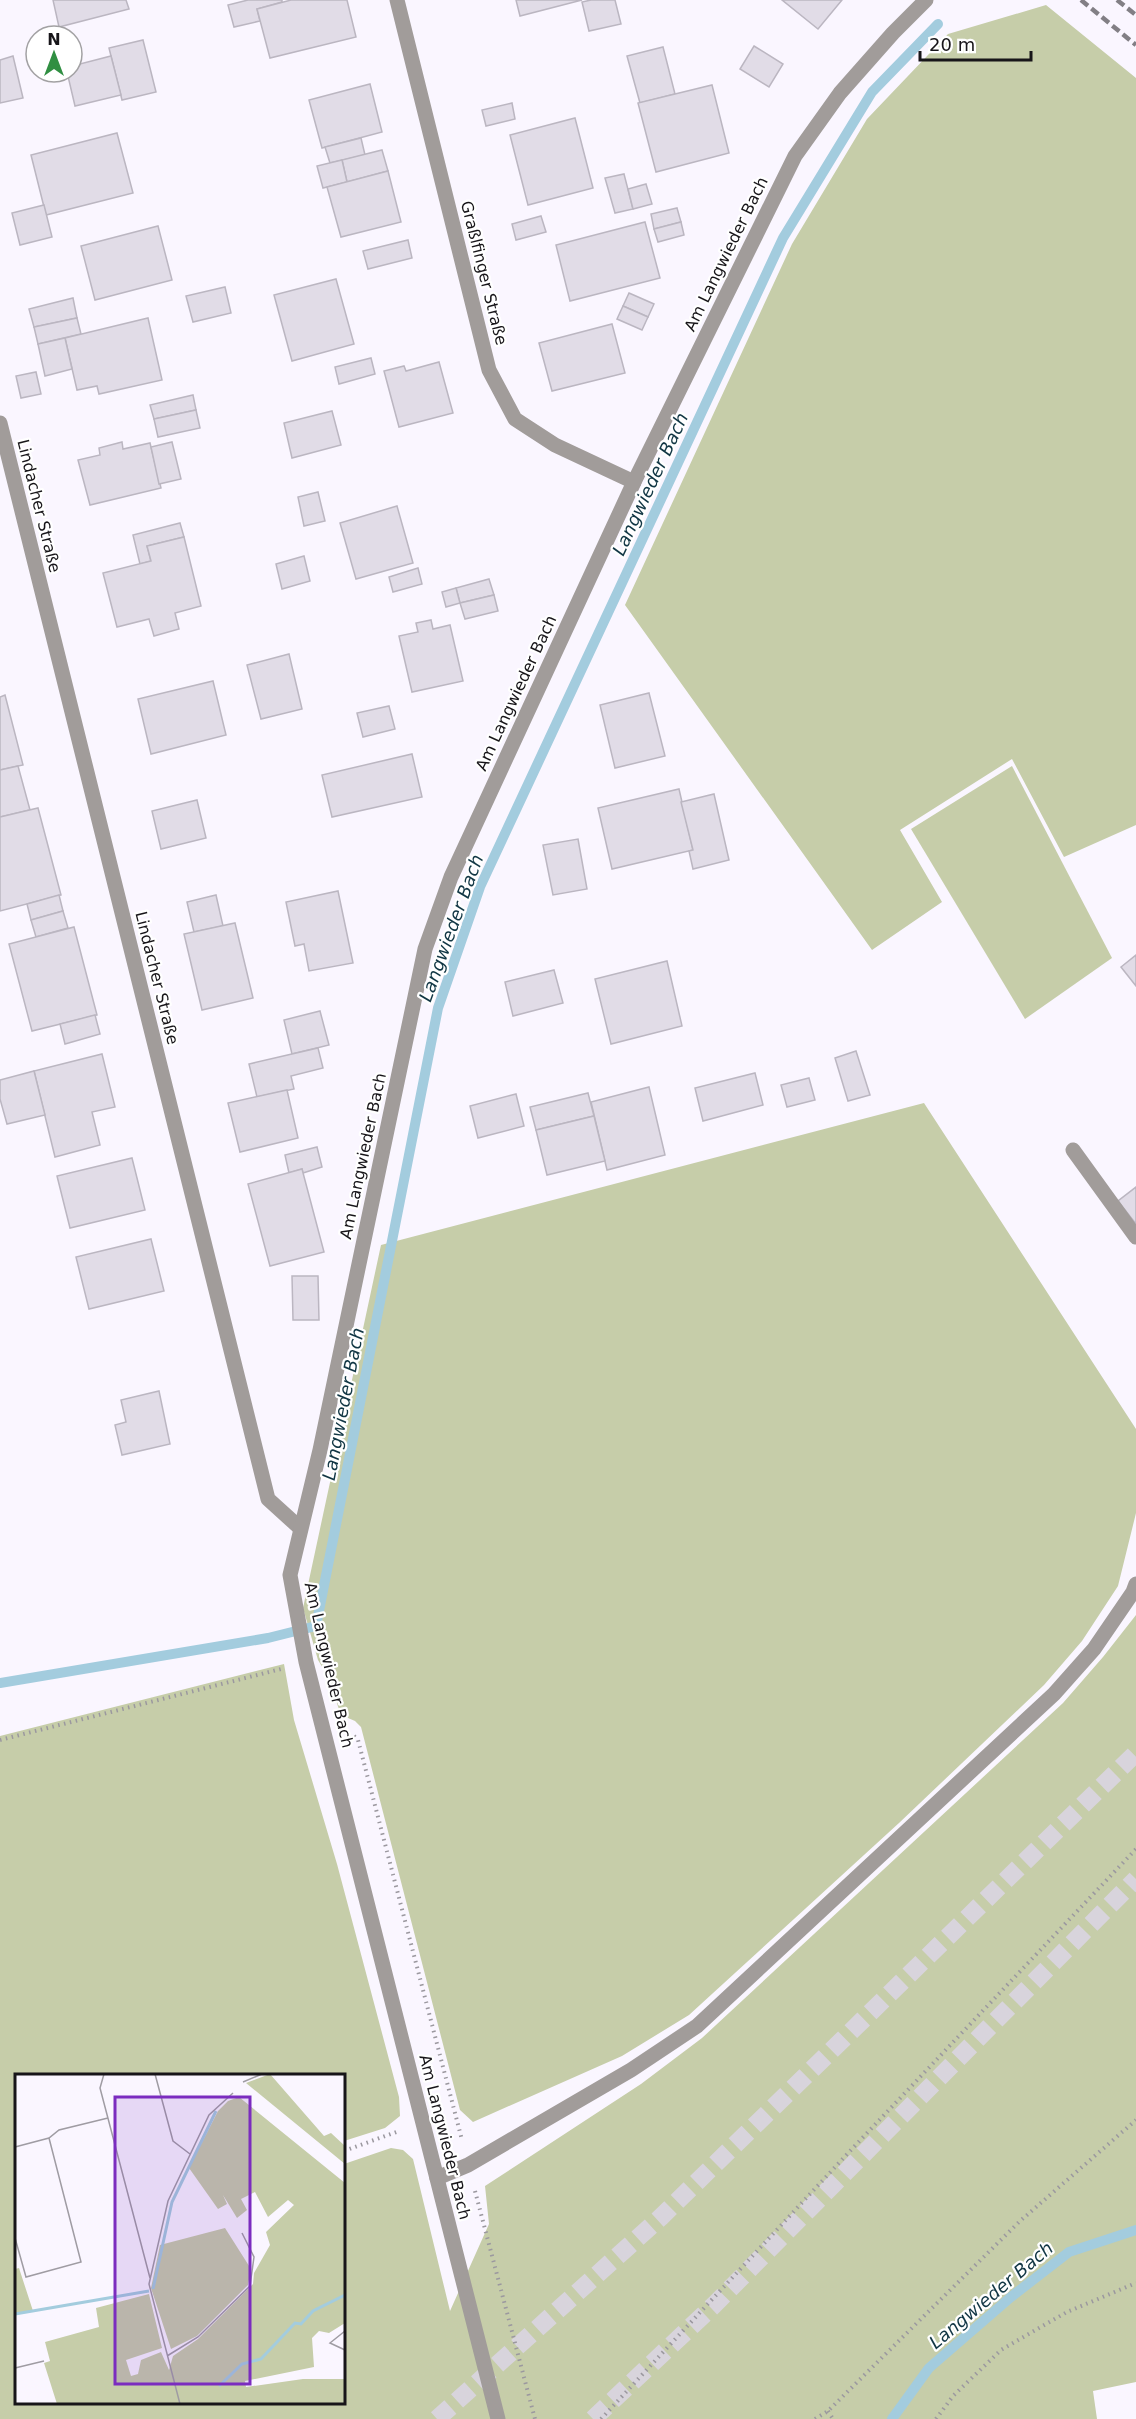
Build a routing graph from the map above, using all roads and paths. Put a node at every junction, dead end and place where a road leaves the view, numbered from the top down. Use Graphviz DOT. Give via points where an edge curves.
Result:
graph roads {
  1 [pos="397,0"];
  2 [pos="926,0"];
  3 [pos="0,423"];
  4 [pos="633,482"];
  5 [pos="1073,1150"];
  6 [pos="1136,1237"];
  7 [pos="300,1528"];
  8 [pos="1136,1584"];
  9 [pos="306,1657"];
  10 [pos="320,1712"];
  11 [pos="0,1740"];
  12 [pos="1136,1849"];
  13 [pos="1136,2120"];
  14 [pos="423,2123"];
  15 [pos="345,2151"];
  16 [pos="468,2165"];
  17 [pos="436,2178"];
  18 [pos="1136,2284"];
  19 [pos="828,2411"];
  20 [pos="498,2419"];
  21 [pos="536,2419"];
  22 [pos="601,2419"];
  23 [pos="815,2419"];
  24 [pos="834,2419"];
  25 [pos="936,2419"];
  1 -- 4 [label="street, Graßlfinger Straße" via="489,370 514,419 555,445"];
  2 -- 4 [label="street, Am Langwieder Bach" via="840,93 795,156"];
  3 -- 7 [label="street, Lindacher Straße" via="268,1499"];
  4 -- 7 [label="street, Am Langwieder Bach" via="451,877 425,949 320,1450"];
  5 -- 6 [label="street"];
  7 -- 9 [label="street, Am Langwieder Bach" via="290,1575"];
  8 -- 16 [label="street" via="1094,1649 1053,1694 697,2026 631,2070"];
  9 -- 10 [label="street, Am Langwieder Bach"];
  9 -- 11 [label="path"];
  10 -- 14 [label="street, Am Langwieder Bach"];
  10 -- 16 [label="path" via="358,1740"];
  12 -- 22 [label="path"];
  13 -- 19 [label="path" via="1019,2222"];
  14 -- 15 [label="path"];
  14 -- 17 [label="street, Am Langwieder Bach"];
  16 -- 17 [label="street"];
  16 -- 21 [label="path"];
  17 -- 20 [label="street, Am Langwieder Bach"];
  18 -- 25 [label="path" via="1067,2312 1001,2350 953,2396"];
  19 -- 23 [label="path"];
  19 -- 24 [label="path"];
}
